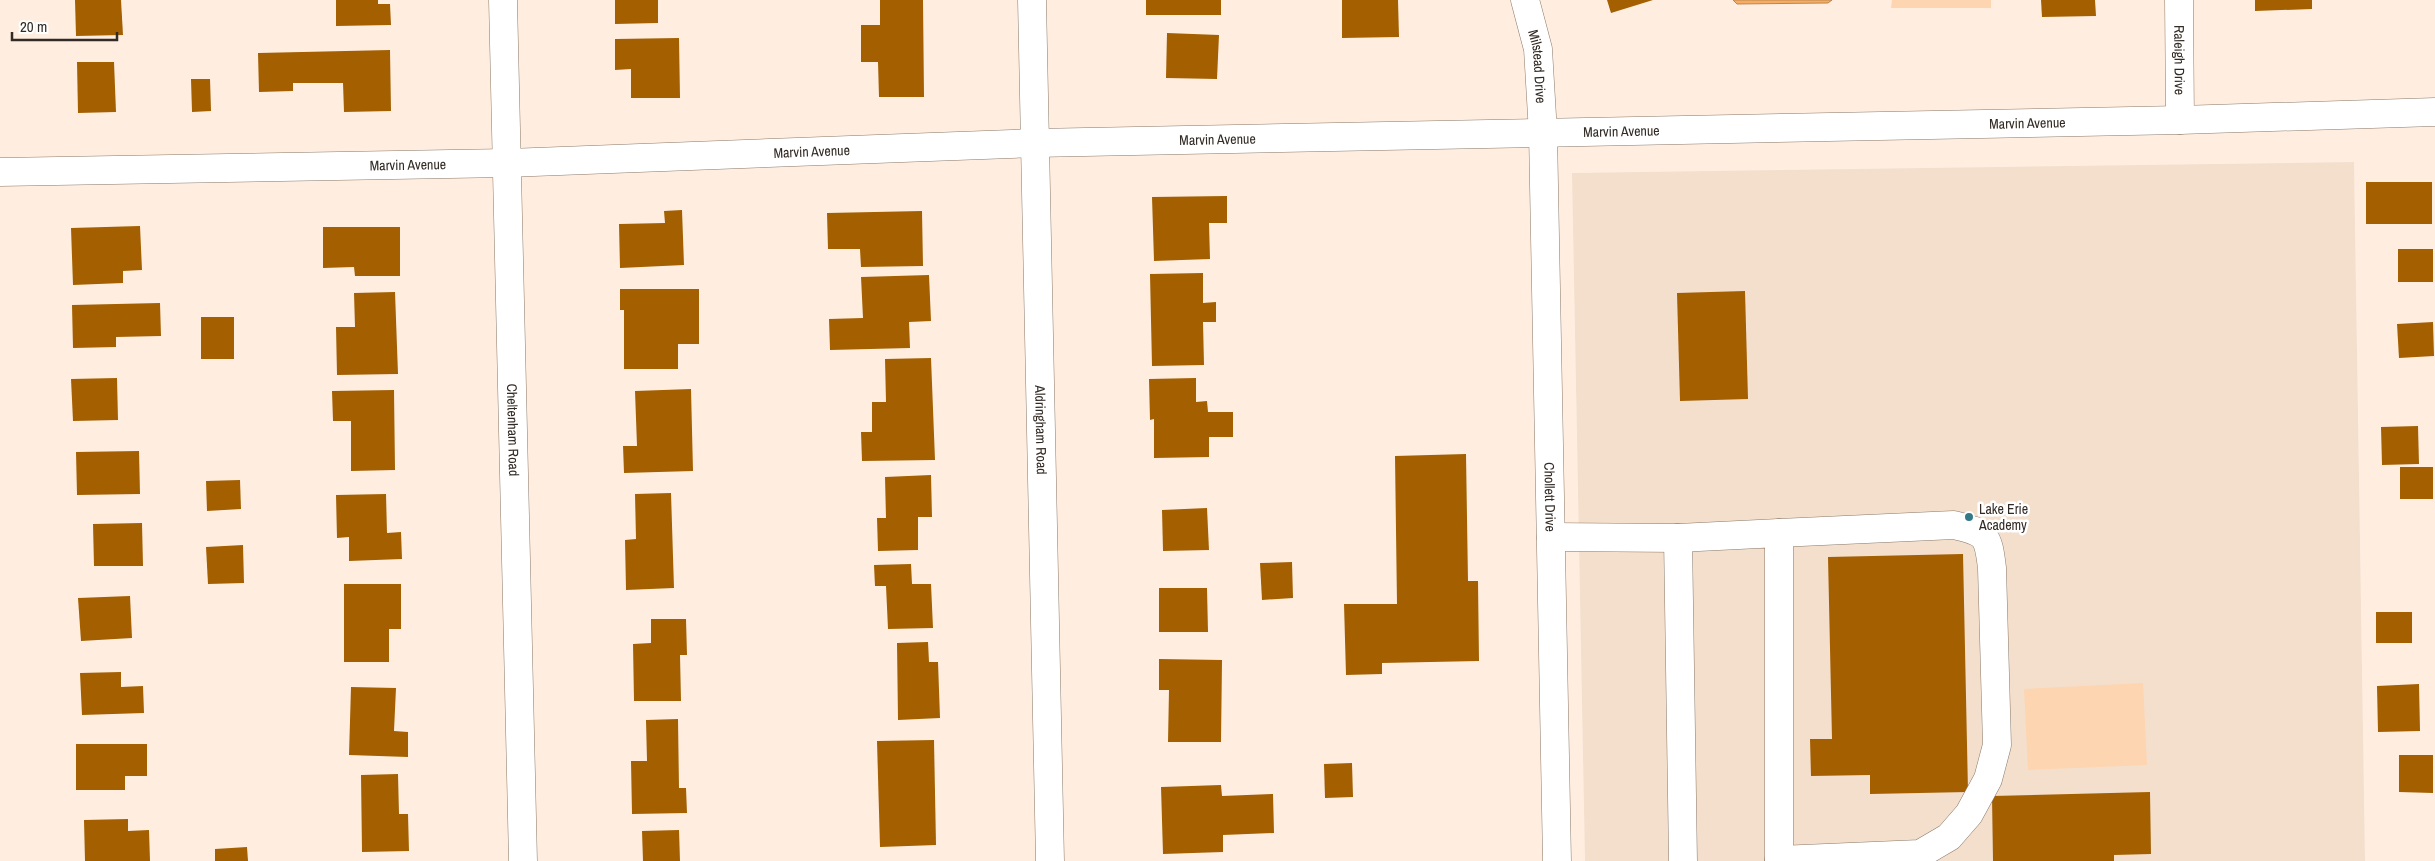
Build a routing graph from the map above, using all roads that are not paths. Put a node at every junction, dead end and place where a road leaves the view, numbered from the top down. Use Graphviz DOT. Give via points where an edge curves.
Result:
graph roads {
  1 [pos="503,0"];
  2 [pos="1032,0"];
  3 [pos="1525,0"];
  4 [pos="2179,0"];
  5 [pos="2435,112"];
  6 [pos="2180,120"];
  7 [pos="1544,133"];
  8 [pos="1035,143"];
  9 [pos="506,163"];
  10 [pos="0,172"];
  11 [pos="1779,533"];
  12 [pos="1551,538"];
  13 [pos="1678,538"];
  14 [pos="1779,860"];
  15 [pos="523,861"];
  16 [pos="1050,861"];
  17 [pos="1557,861"];
  18 [pos="1683,861"];
  1 -- 9 [label="street, Cheltenham Road"];
  2 -- 8 [label="street, Aldringham Road"];
  3 -- 7 [label="street, Milstead Drive" via="1538,49"];
  4 -- 6 [label="street, Raleigh Drive"];
  5 -- 6 [label="street, Marvin Avenue"];
  6 -- 7 [label="street, Marvin Avenue"];
  7 -- 8 [label="street, Marvin Avenue"];
  7 -- 12 [label="street, Chollett Drive"];
  8 -- 9 [label="street, Marvin Avenue"];
  8 -- 16 [label="street, Aldringham Road"];
  9 -- 10 [label="street, Marvin Avenue"];
  9 -- 15 [label="street, Cheltenham Road"];
  11 -- 13 [label="street"];
  11 -- 14 [label="street"];
  11 -- 14 [label="street" via="1954,525 1978,530 1989,545 1992,568 1997,745 1988,779 1969,814 1949,837 1920,854"];
  12 -- 13 [label="street"];
  12 -- 17 [label="street, Chollett Drive"];
  13 -- 18 [label="street"];
}
